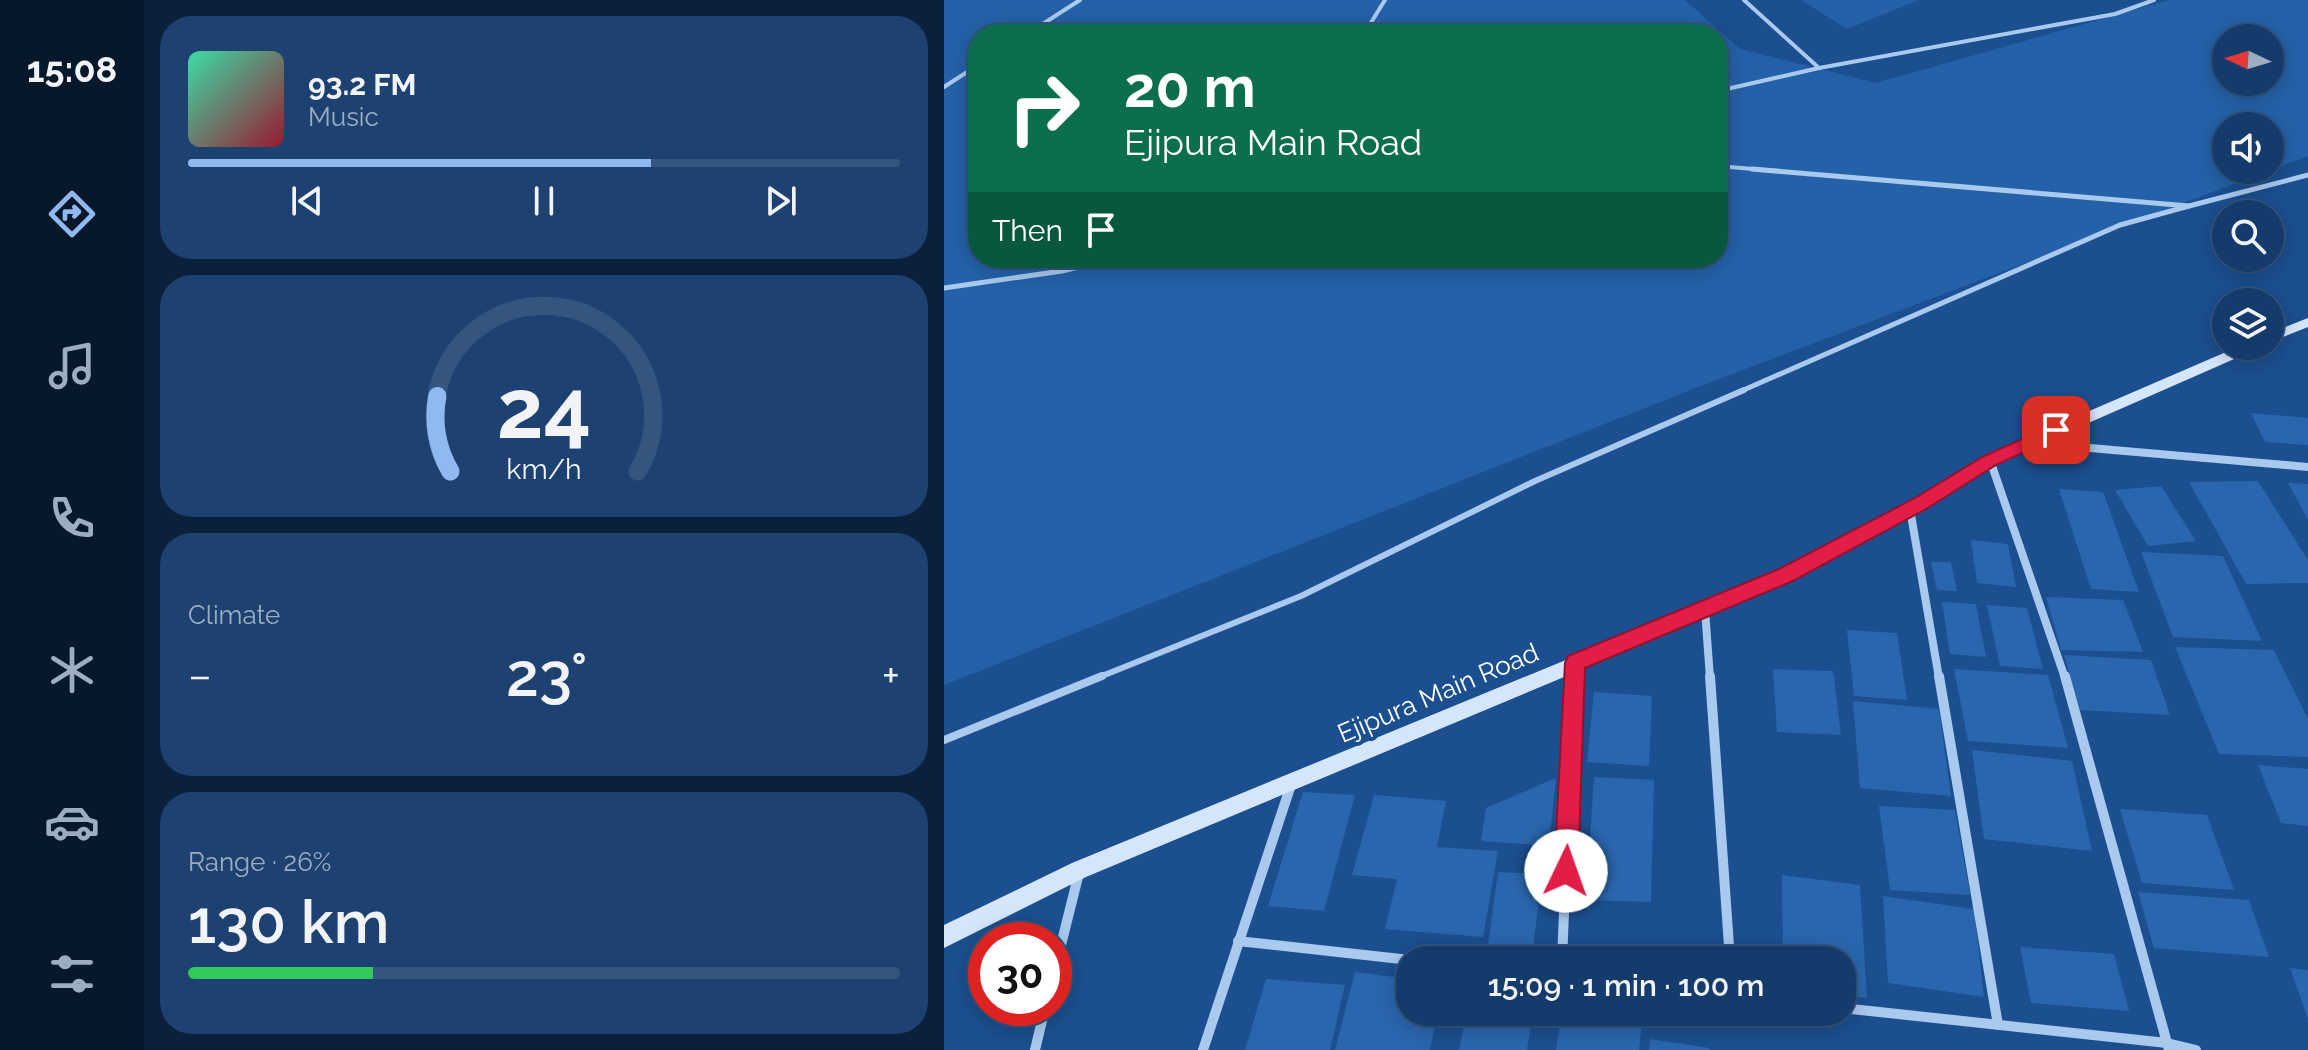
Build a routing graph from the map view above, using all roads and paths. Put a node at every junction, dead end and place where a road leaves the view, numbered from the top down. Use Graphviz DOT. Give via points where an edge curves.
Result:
graph roads {
  1 [pos="1080,0"];
  2 [pos="1385,0"];
  3 [pos="1744,0"];
  4 [pos="2154,0"];
  5 [pos="1043,24"];
  6 [pos="1370,24"];
  7 [pos="1819,68"];
  8 [pos="968,71"];
  9 [pos="944,87"];
  10 [pos="1728,89"];
  11 [pos="1728,167"];
  12 [pos="2308,175"];
  13 [pos="2189,206"];
  14 [pos="1074,268"];
  15 [pos="944,288"];
  16 [pos="2308,322"];
  17 [pos="2284,332"];
  18 [pos="2219,360"];
  19 [pos="2028,442"];
  20 [pos="1990,460"];
  21 [pos="2308,467"];
  22 [pos="1910,509"];
  23 [pos="1705,610"];
  24 [pos="1575,663"];
  25 [pos="944,740"];
  26 [pos="1292,783"];
  27 [pos="1079,870"];
  28 [pos="1066,922"];
  29 [pos="944,937"];
  30 [pos="1238,941"];
  31 [pos="1563,946"];
  32 [pos="1729,946"];
  33 [pos="1396,958"];
  34 [pos="1856,1010"];
  35 [pos="1998,1025"];
  36 [pos="1041,1026"];
  37 [pos="2168,1046"];
  38 [pos="1035,1050"];
  39 [pos="1203,1050"];
  40 [pos="2196,1050"];
  1 -- 5 [label="lane"];
  2 -- 6 [label="lane"];
  3 -- 7 [label="lane"];
  4 -- 7 [label="lane" via="2115,14"];
  7 -- 10 [label="lane"];
  8 -- 9 [label="lane"];
  11 -- 13 [label="lane"];
  12 -- 13 [label="lane"];
  13 -- 25 [label="lane" via="2120,225 1535,481 1301,596"];
  14 -- 15 [label="lane"];
  16 -- 17 [label="street"];
  18 -- 19 [label="street, Ejipura Main Road"];
  19 -- 20 [label="street, Ejipura Main Road"];
  19 -- 21 [label="street"];
  20 -- 22 [label="street, Ejipura Main Road"];
  20 -- 37 [label="street" via="2059,656"];
  22 -- 23 [label="street, Ejipura Main Road" via="1813,562"];
  22 -- 35 [label="street"];
  23 -- 24 [label="street, Ejipura Main Road"];
  23 -- 32 [label="street"];
  24 -- 26 [label="street, Ejipura Main Road"];
  24 -- 31 [label="street"];
  26 -- 27 [label="street, Ejipura Main Road"];
  26 -- 30 [label="street"];
  27 -- 28 [label="street"];
  27 -- 29 [label="street, Ejipura Main Road"];
  30 -- 33 [label="street"];
  30 -- 39 [label="street"];
  34 -- 35 [label="street"];
  35 -- 37 [label="street"];
  36 -- 38 [label="street"];
  37 -- 40 [label="street"];
}
